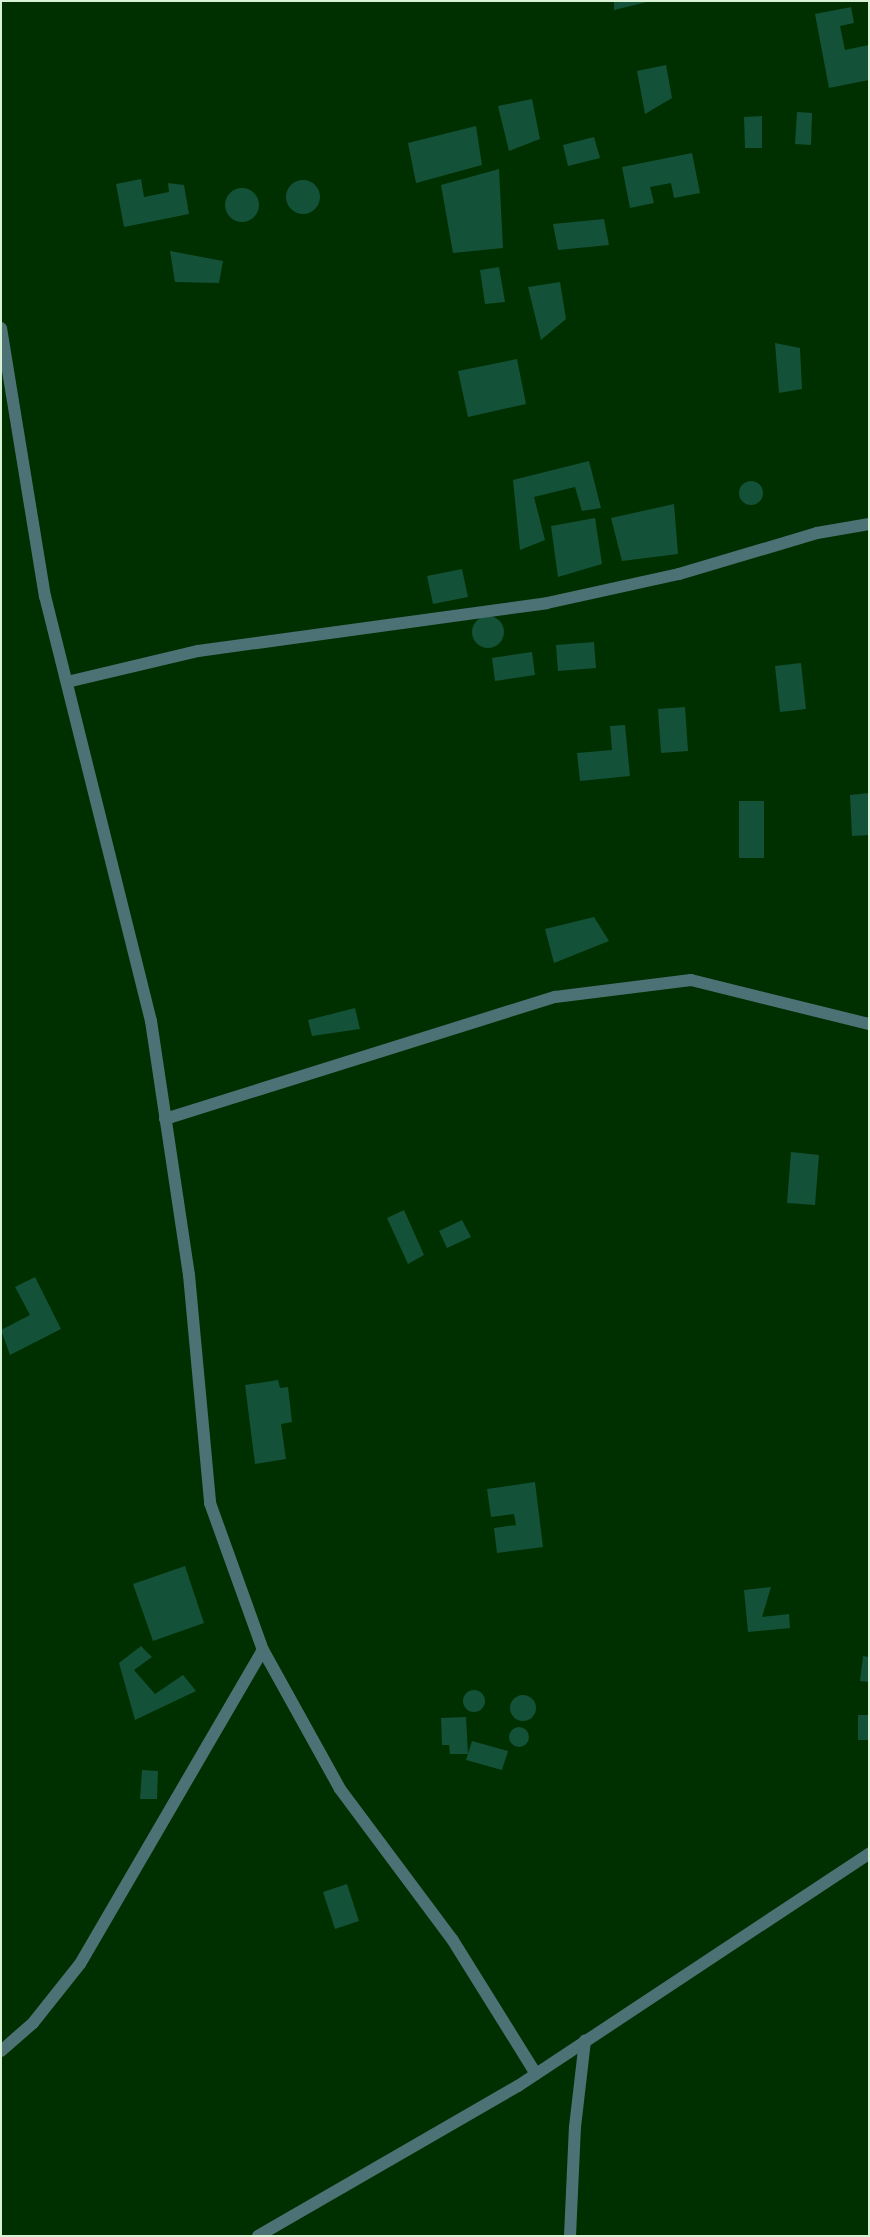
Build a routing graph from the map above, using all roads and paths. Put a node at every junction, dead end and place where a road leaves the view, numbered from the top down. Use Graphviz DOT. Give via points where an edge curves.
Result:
graph roads {
  1 [pos="1,328"];
  2 [pos="869,524"];
  3 [pos="68,682"];
  4 [pos="869,1024"];
  5 [pos="165,1119"];
  6 [pos="263,1650"];
  7 [pos="869,1854"];
  8 [pos="585,2041"];
  9 [pos="1,2051"];
  10 [pos="536,2074"];
  11 [pos="258,2236"];
  12 [pos="570,2236"];
  1 -- 3 [label="street" via="45,596"];
  2 -- 3 [label="street" via="817,533 679,574 547,604 198,651"];
  3 -- 5 [label="street" via="150,1021"];
  4 -- 5 [label="street" via="691,980 555,996"];
  5 -- 6 [label="street" via="188,1275 210,1503"];
  6 -- 9 [label="street" via="80,1964 33,2023"];
  6 -- 10 [label="street" via="340,1789 452,1938"];
  7 -- 8 [label="street"];
  8 -- 10 [label="street"];
  8 -- 12 [label="street" via="575,2126"];
  10 -- 11 [label="street"];
}
